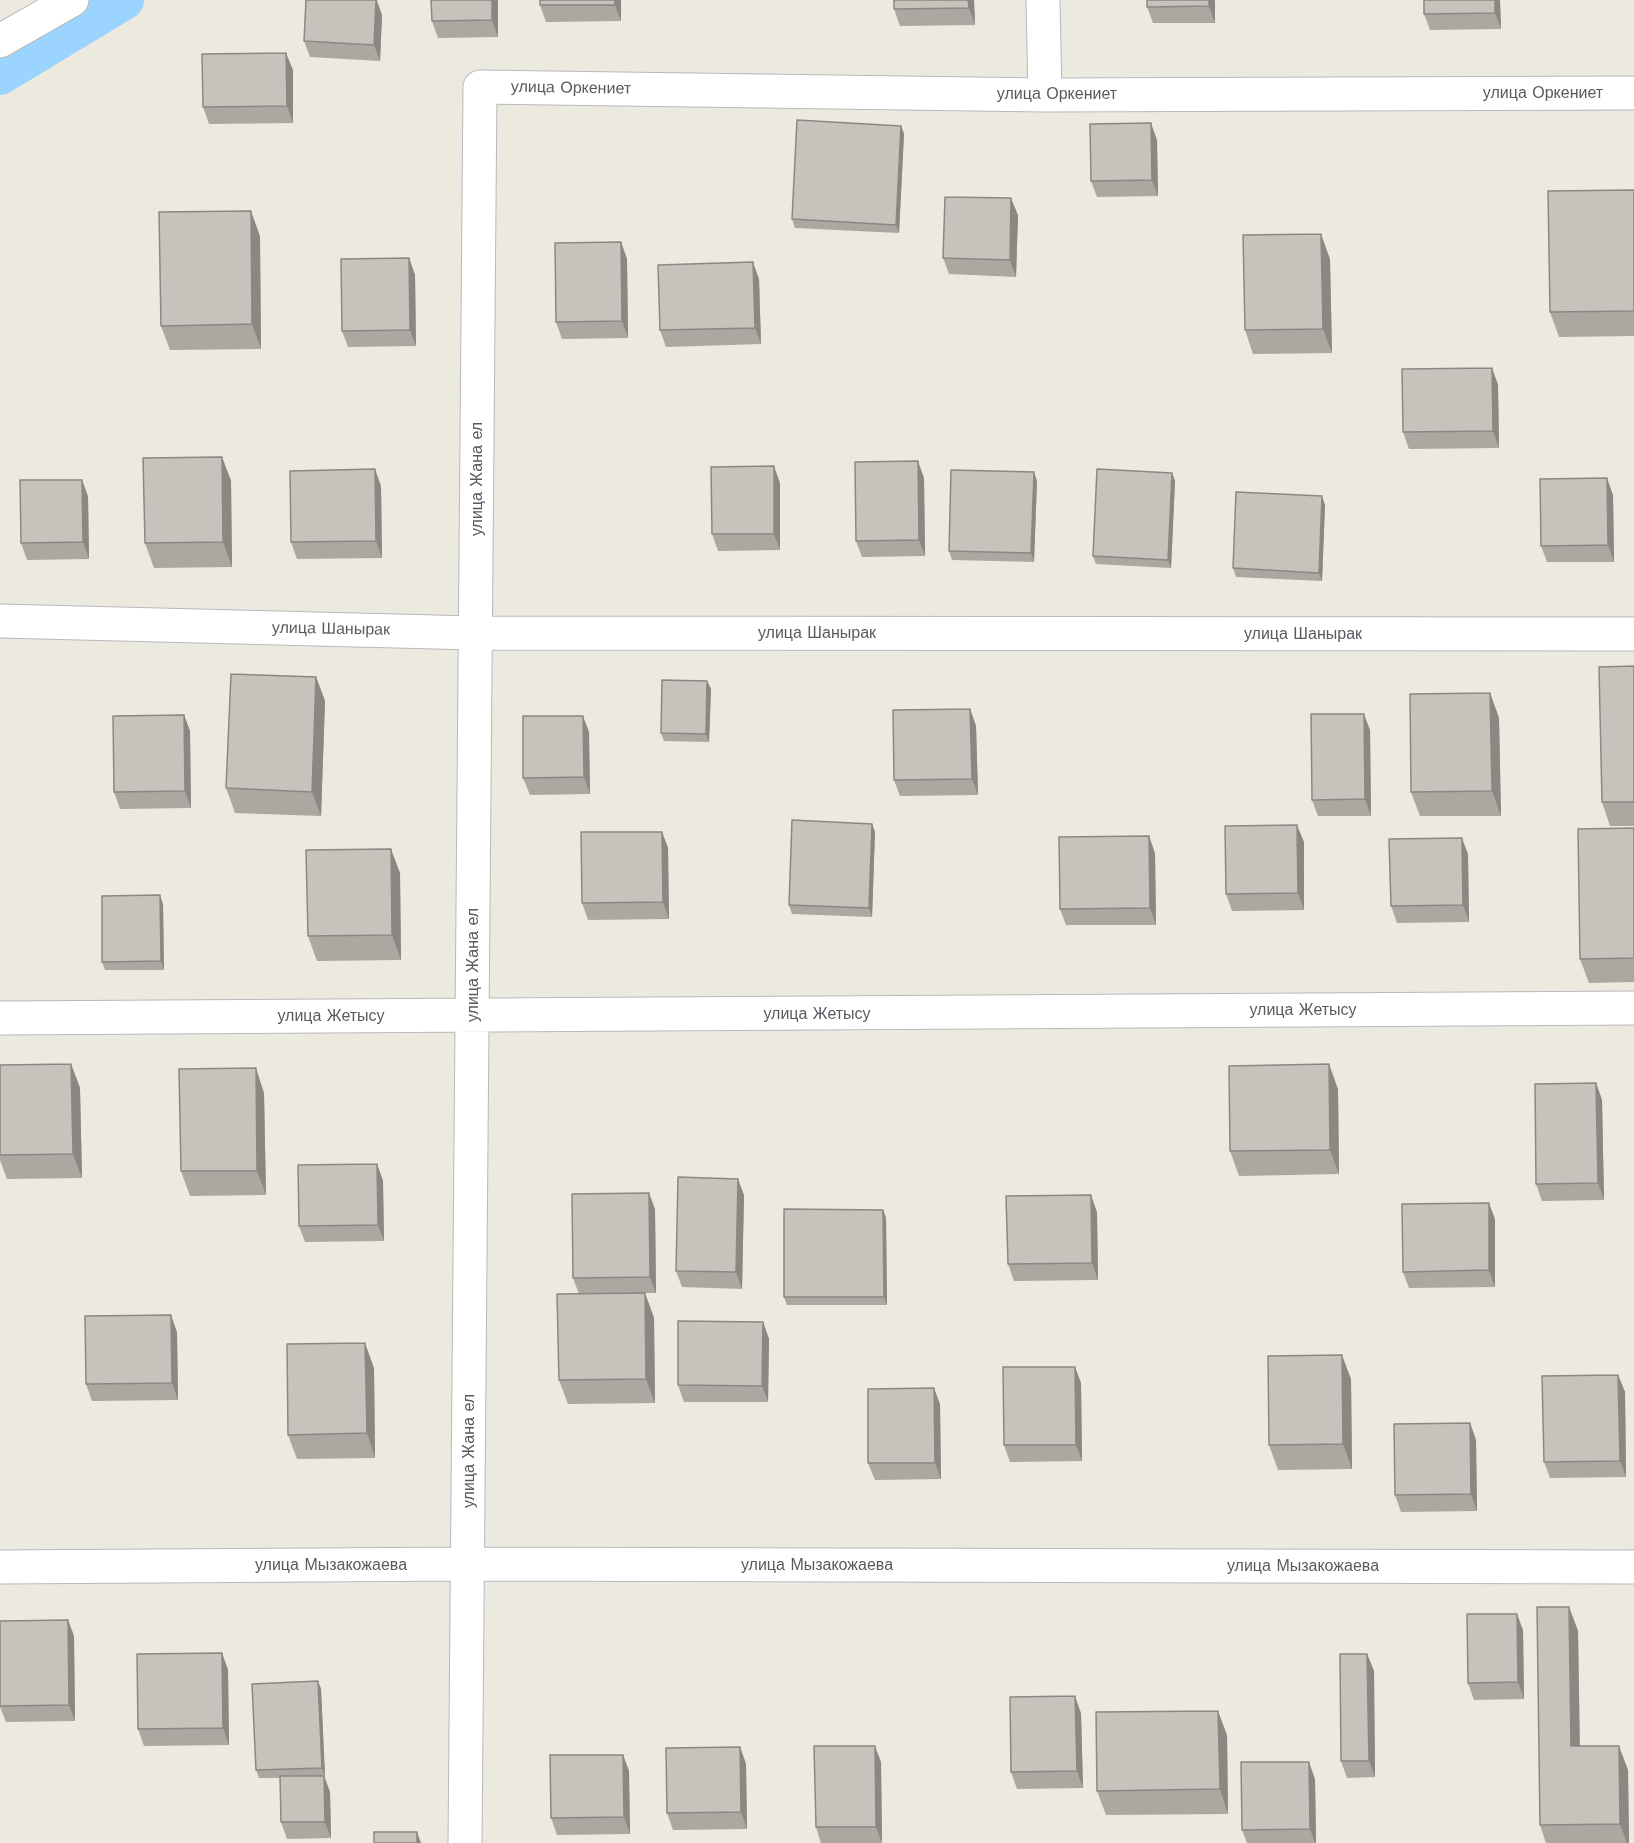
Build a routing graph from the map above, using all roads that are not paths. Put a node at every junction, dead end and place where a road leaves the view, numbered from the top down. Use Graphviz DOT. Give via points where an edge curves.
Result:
graph roads {
  1 [pos="72,0"];
  2 [pos="1042,0"];
  3 [pos="0,41"];
  4 [pos="480,87"];
  5 [pos="1634,93"];
  6 [pos="1045,95"];
  7 [pos="0,621"];
  8 [pos="475,633"];
  9 [pos="1634,634"];
  10 [pos="1634,1008"];
  11 [pos="472,1016"];
  12 [pos="0,1018"];
  13 [pos="468,1564"];
  14 [pos="0,1567"];
  15 [pos="1634,1567"];
  16 [pos="465,1843"];
  1 -- 3 [label="street"];
  2 -- 6 [label="street"];
  4 -- 6 [label="street, улица Оркениет"];
  4 -- 8 [label="street, улица Жана ел"];
  5 -- 6 [label="street, улица Оркениет"];
  7 -- 8 [label="street, улица Шанырак"];
  8 -- 9 [label="street, улица Шанырак"];
  8 -- 11 [label="street, улица Жана ел"];
  10 -- 11 [label="street, улица Жетысу"];
  11 -- 12 [label="street, улица Жетысу"];
  11 -- 13 [label="street, улица Жана ел"];
  13 -- 14 [label="street, улица Мызакожаева"];
  13 -- 15 [label="street, улица Мызакожаева"];
  13 -- 16 [label="street, улица Жана ел"];
}
